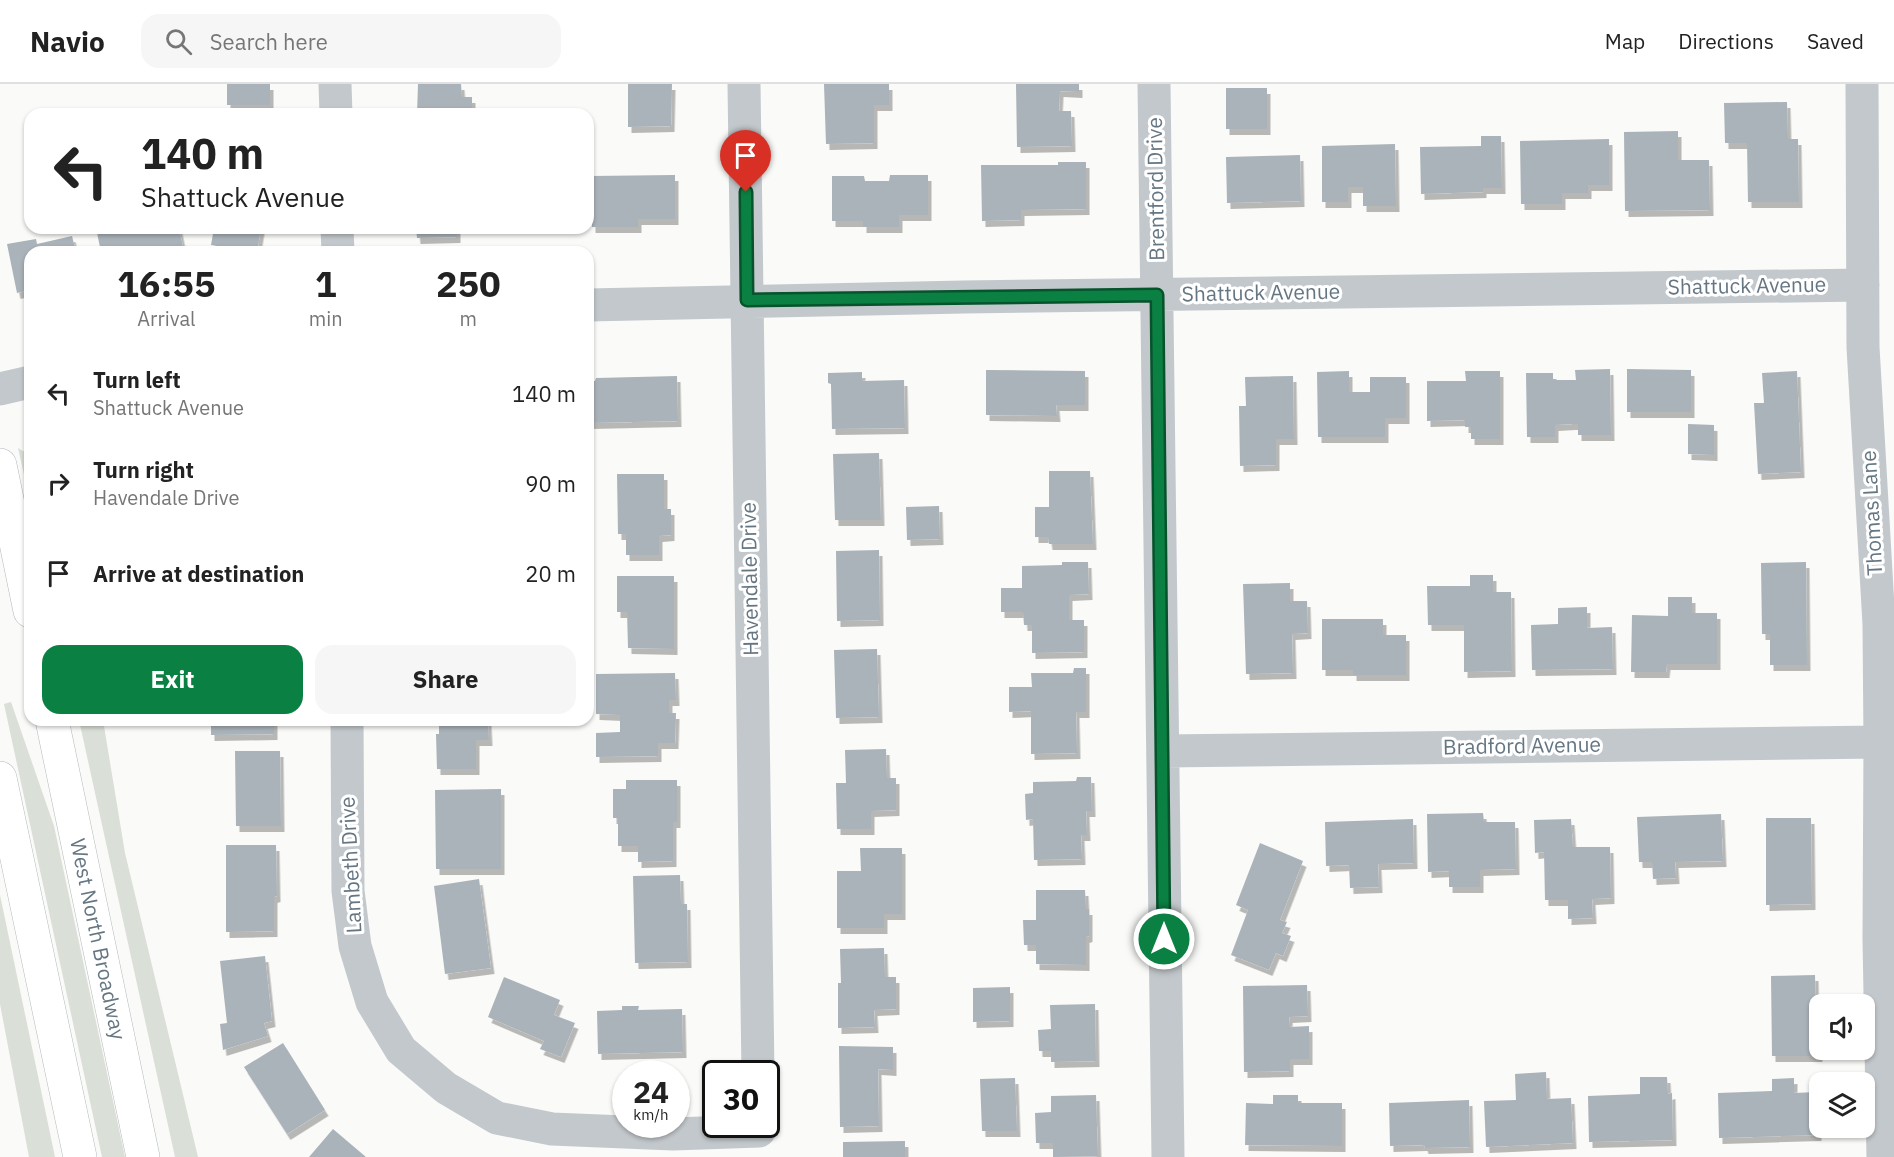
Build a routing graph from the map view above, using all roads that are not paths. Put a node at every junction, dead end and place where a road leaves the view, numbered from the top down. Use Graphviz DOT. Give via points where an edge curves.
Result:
graph roads {
  1 [pos="335,84"];
  2 [pos="744,84"];
  3 [pos="1154,84"];
  4 [pos="1862,84"];
  5 [pos="336,108"];
  6 [pos="1863,285"];
  7 [pos="1157,295"];
  8 [pos="747,300"];
  9 [pos="594,305"];
  10 [pos="24,383"];
  11 [pos="0,388"];
  12 [pos="0,465"];
  13 [pos="24,582"];
  14 [pos="53,726"];
  15 [pos="346,726"];
  16 [pos="1880,742"];
  17 [pos="1163,751"];
  18 [pos="0,778"];
  19 [pos="758,1060"];
  20 [pos="702,1135"];
  21 [pos="1886,1144"];
  22 [pos="80,1157"];
  23 [pos="143,1157"];
  24 [pos="1168,1157"];
  1 -- 5 [label="street"];
  2 -- 8 [label="street, Havendale Drive"];
  3 -- 7 [label="street, Brentford Drive"];
  4 -- 6 [label="street, Thomas Lane"];
  6 -- 7 [label="street, Shattuck Avenue"];
  6 -- 16 [label="street, Thomas Lane" via="1879,624"];
  7 -- 8 [label="street, Shattuck Avenue"];
  7 -- 17 [label="street, Brentford Drive"];
  8 -- 9 [label="street, Shattuck Avenue"];
  8 -- 19 [label="street, Havendale Drive"];
  10 -- 11 [label="street"];
  12 -- 13 [label="main road"];
  14 -- 23 [label="main road, West North Broadway"];
  15 -- 20 [label="street, Lambeth Drive" via="348,891 354,946 372,1002 401,1050 446,1088 497,1118 552,1129"];
  16 -- 17 [label="street, Bradford Avenue"];
  16 -- 21 [label="street, Thomas Lane" via="1879,939"];
  17 -- 24 [label="street, Brentford Drive"];
  18 -- 22 [label="main road"];
}
